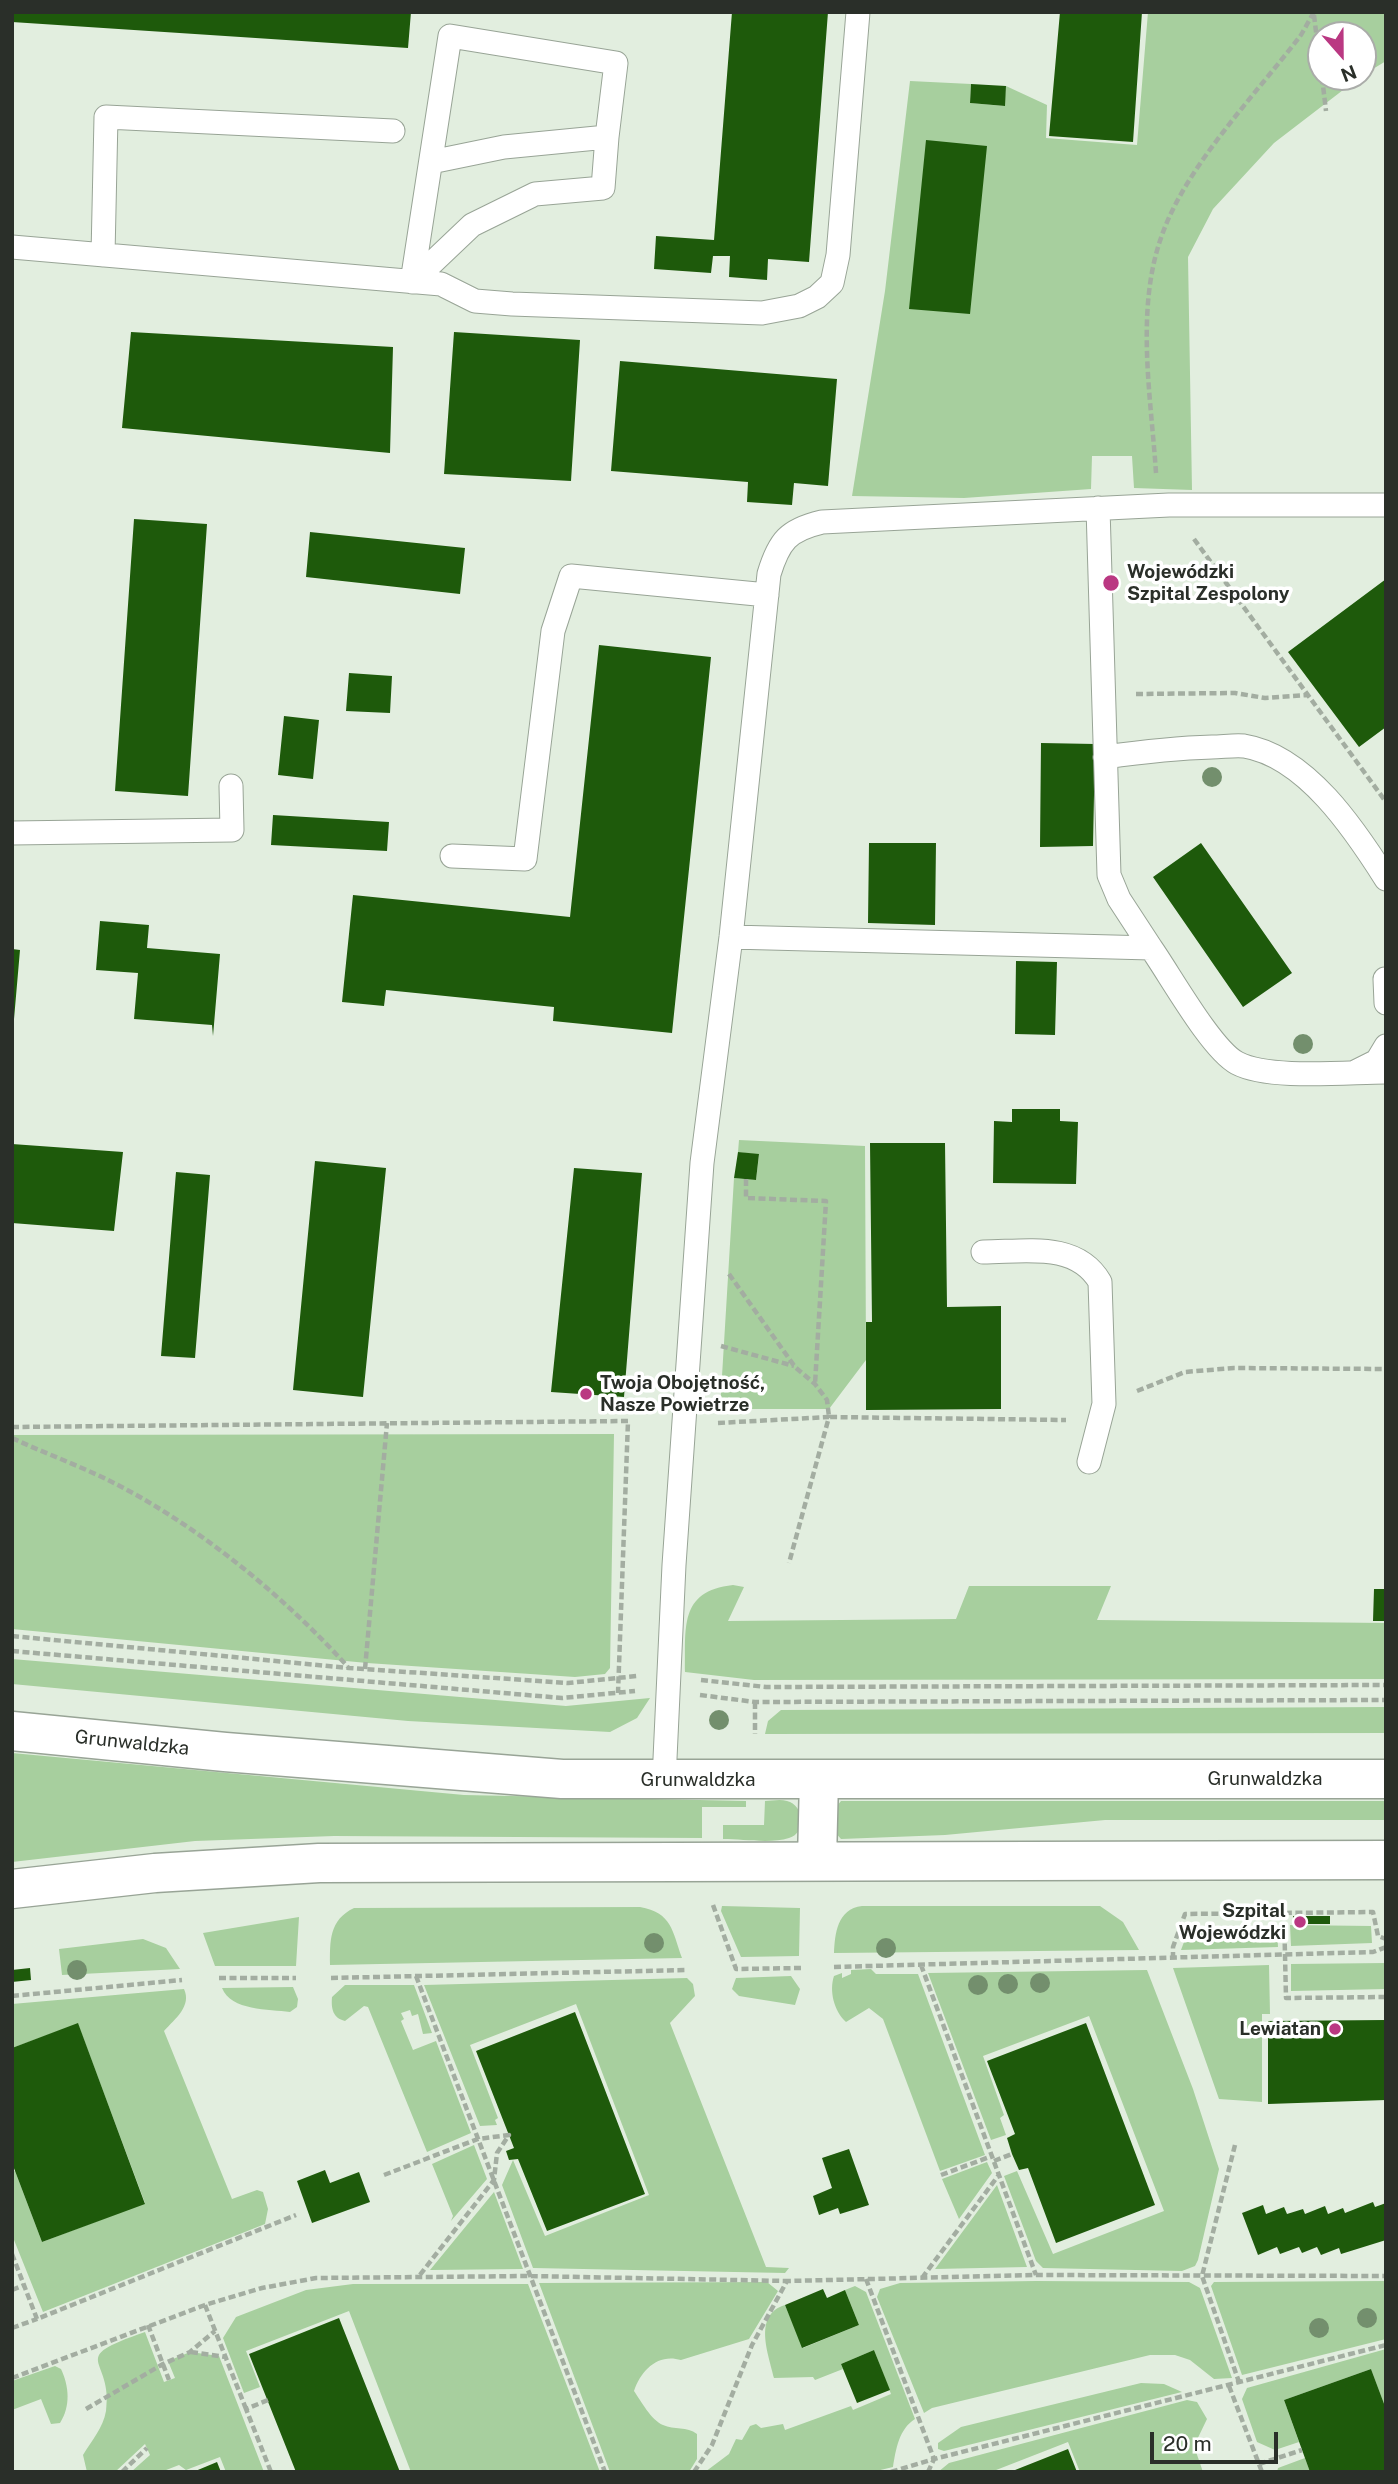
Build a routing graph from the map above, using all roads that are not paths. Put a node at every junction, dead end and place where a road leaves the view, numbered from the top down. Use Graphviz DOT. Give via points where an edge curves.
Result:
graph roads {
  1 [pos="858,12"];
  2 [pos="393,131"];
  3 [pos="607,137"];
  4 [pos="431,162"];
  5 [pos="12,247"];
  6 [pos="103,255"];
  7 [pos="412,282"];
  8 [pos="1386,505"];
  9 [pos="1098,508"];
  10 [pos="767,595"];
  11 [pos="1105,757"];
  12 [pos="231,786"];
  13 [pos="12,833"];
  14 [pos="453,856"];
  15 [pos="1386,879"];
  16 [pos="731,937"];
  17 [pos="1151,948"];
  18 [pos="1385,978"];
  19 [pos="1386,1003"];
  20 [pos="1386,1046"];
  21 [pos="1355,1072"];
  22 [pos="1386,1072"];
  23 [pos="983,1252"];
  24 [pos="1089,1462"];
  25 [pos="12,1731"];
  26 [pos="819,1779"];
  27 [pos="1386,1779"];
  28 [pos="664,1780"];
  29 [pos="817,1860"];
  30 [pos="1386,1860"];
  31 [pos="12,1889"];
  1 -- 7 [label="lane" via="838,255 832,283 817,297 799,306 762,313 700,313 475,301 441,284"];
  2 -- 6 [label="lane" via="106,117"];
  3 -- 4 [label="lane" via="504,147"];
  3 -- 4 [label="lane" via="616,63 450,36"];
  3 -- 7 [label="lane" via="603,188 535,194 472,225"];
  4 -- 7 [label="lane"];
  5 -- 6 [label="lane"];
  6 -- 7 [label="lane"];
  8 -- 9 [label="lane"];
  9 -- 10 [label="lane" via="806,526 780,543"];
  9 -- 11 [label="lane"];
  10 -- 14 [label="lane" via="571,576 554,631 525,859"];
  10 -- 16 [label="lane"];
  11 -- 15 [label="lane" via="1245,746 1279,759 1316,786 1356,832"];
  11 -- 17 [label="lane" via="1109,875 1119,900"];
  12 -- 13 [label="lane" via="232,830"];
  16 -- 17 [label="lane"];
  16 -- 28 [label="lane" via="702,1163"];
  17 -- 21 [label="lane" via="1218,1045 1236,1062 1262,1072"];
  18 -- 19 [label="lane"];
  20 -- 21 [label="lane" via="1377,1061"];
  21 -- 22 [label="lane"];
  23 -- 24 [label="lane" via="1076,1256 1091,1266 1100,1282 1103,1410"];
  25 -- 28 [label="main road, Grunwaldzka" via="467,1772"];
  26 -- 27 [label="main road, Grunwaldzka"];
  26 -- 28 [label="main road, Grunwaldzka"];
  26 -- 29 [label="main road"];
  29 -- 30 [label="main road"];
  29 -- 31 [label="main road" via="319,1863 155,1873"];
}
